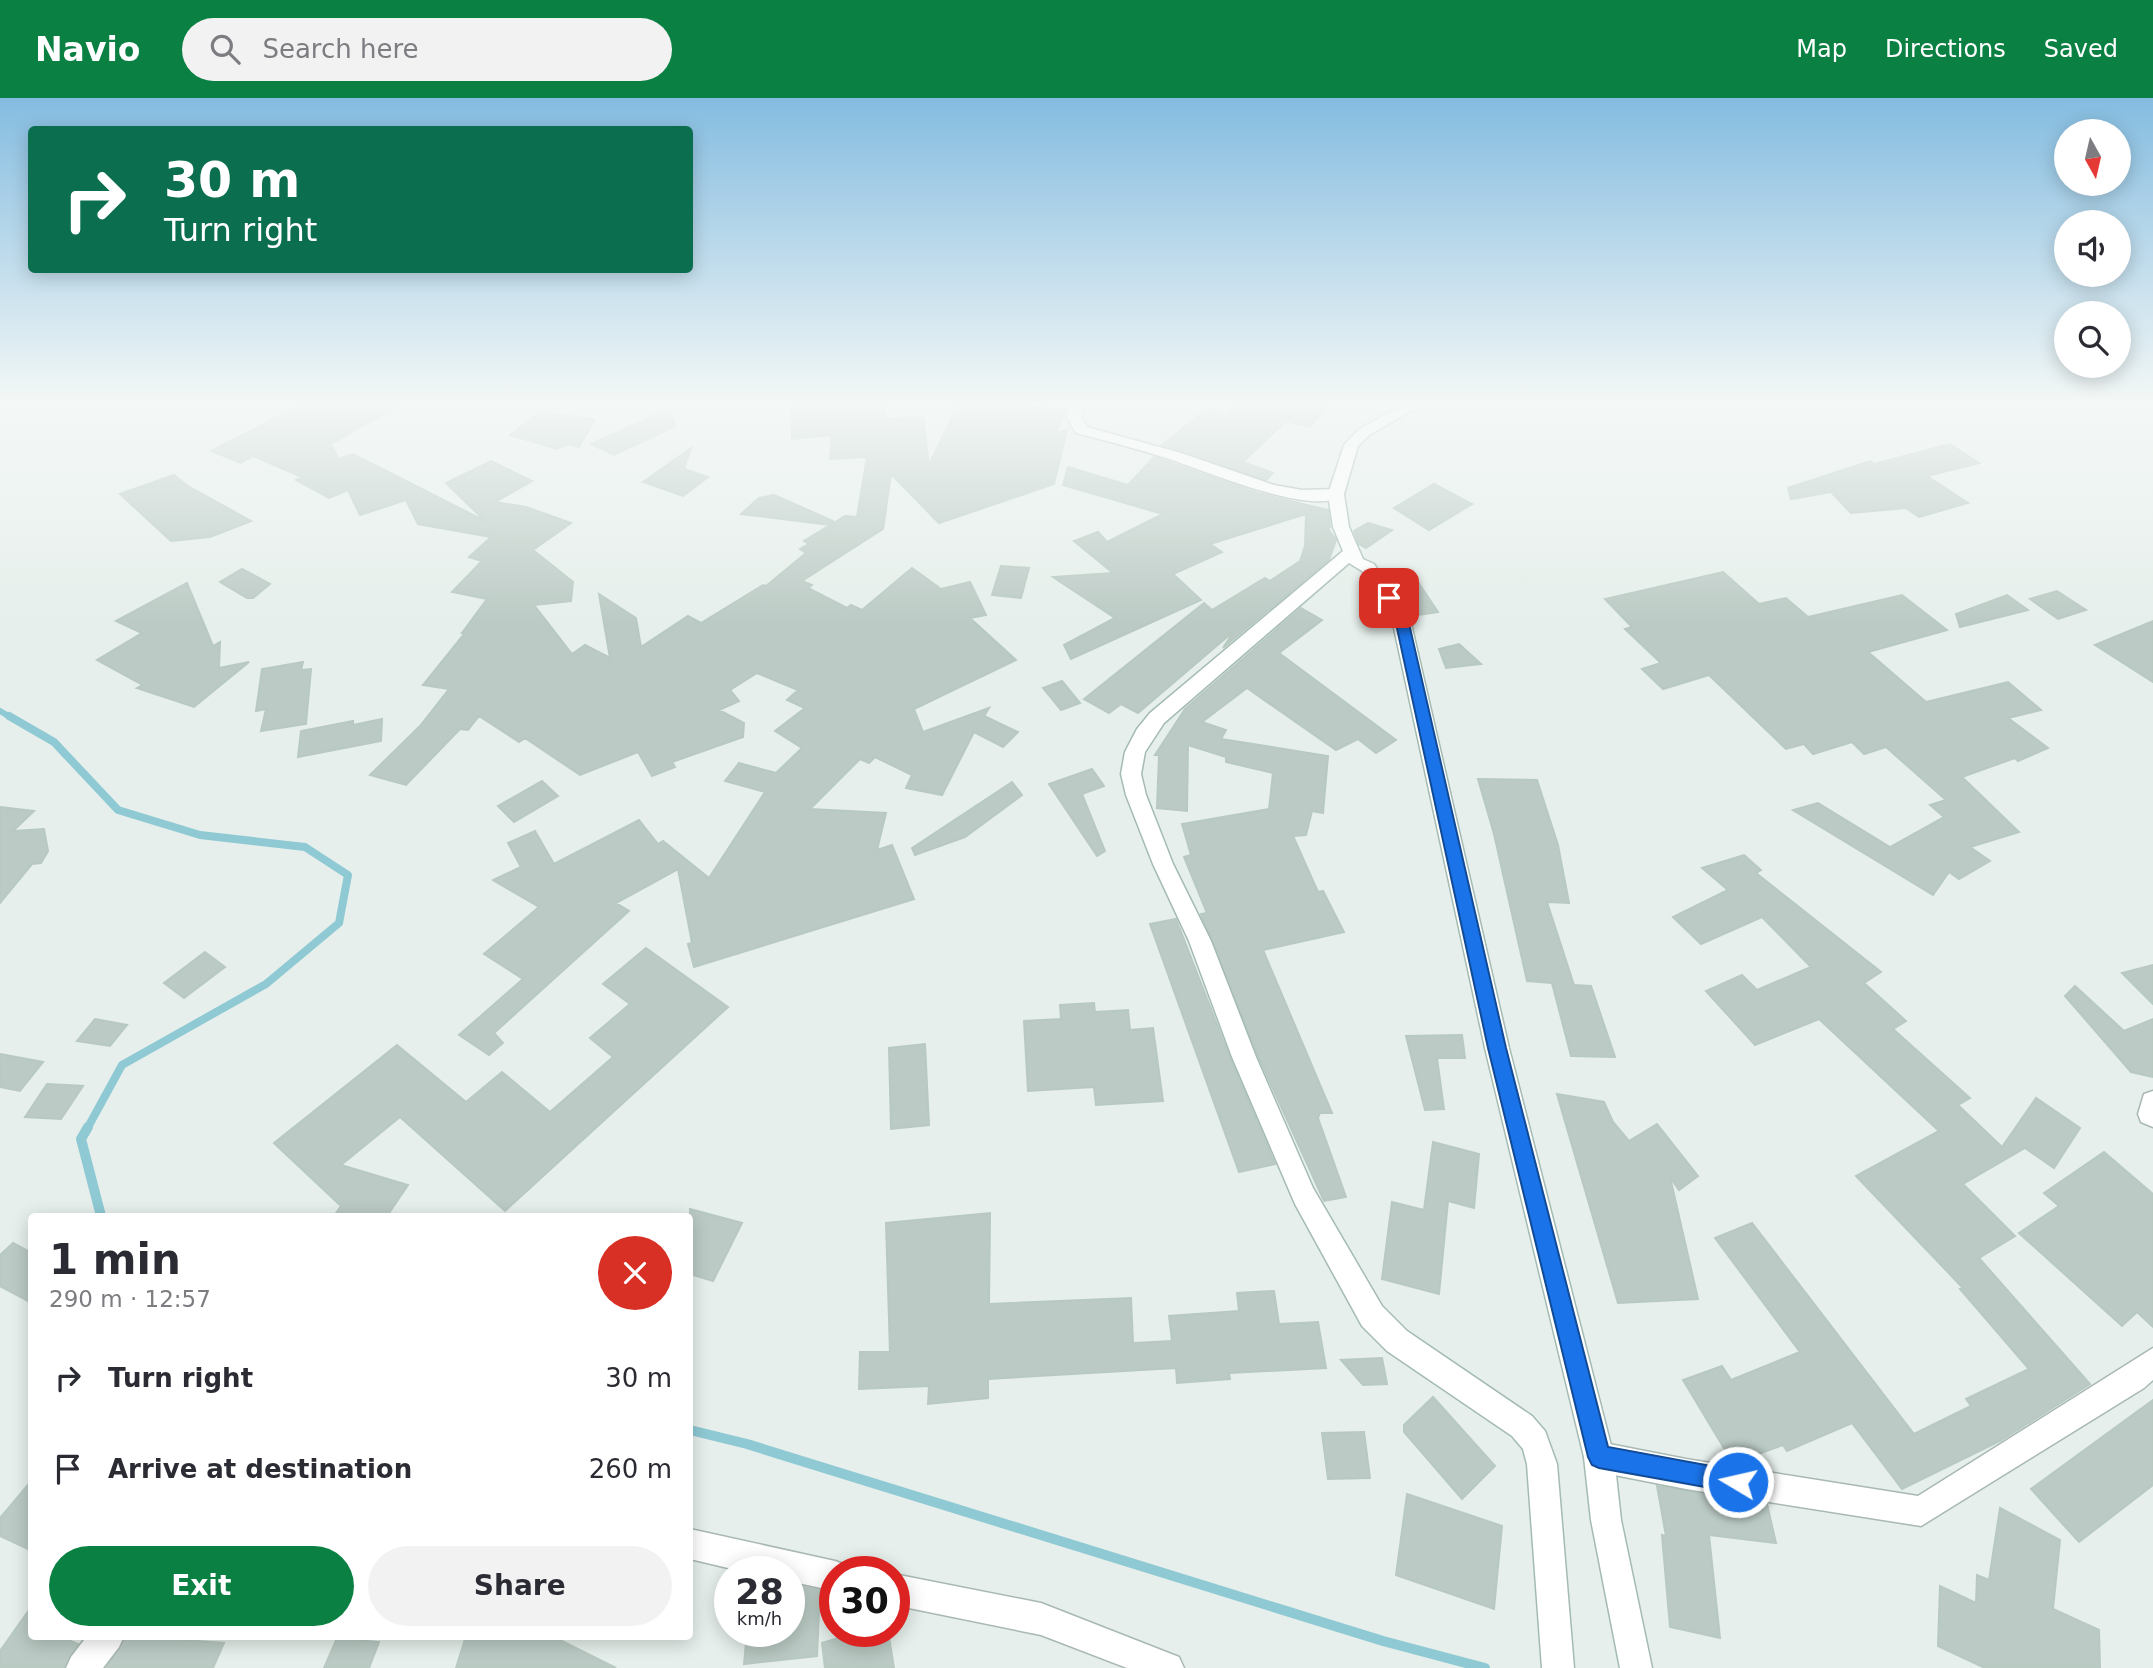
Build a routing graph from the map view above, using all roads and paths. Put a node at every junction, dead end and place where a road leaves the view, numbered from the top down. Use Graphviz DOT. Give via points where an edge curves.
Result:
graph roads {
  1 [pos="1233,477"];
  2 [pos="1341,477"];
  3 [pos="1336,494"];
  4 [pos="1352,552"];
  5 [pos="2153,1102"];
  6 [pos="2153,1116"];
  7 [pos="2153,1362"];
  8 [pos="1599,1457"];
  9 [pos="693,1545"];
  10 [pos="819,1572"];
  11 [pos="910,1591"];
  12 [pos="105,1640"];
  13 [pos="82,1668"];
  14 [pos="1168,1668"];
  15 [pos="1558,1668"];
  16 [pos="1636,1668"];
  1 -- 3 [label="street" via="1287,494"];
  2 -- 3 [label="street"];
  3 -- 4 [label="street" via="1341,527"];
  4 -- 8 [label="street" via="1401,619 1497,1048"];
  4 -- 15 [label="street" via="1157,718 1135,752 1131,774 1163,864 1200,941 1304,1196 1371,1316 1397,1341 1535,1441 1542,1464"];
  5 -- 6 [label="street"];
  7 -- 8 [label="street" via="1920,1511"];
  8 -- 16 [label="street" via="1606,1520"];
  9 -- 10 [label="street"];
  11 -- 14 [label="street" via="1041,1619"];
  12 -- 13 [label="street"];
}
